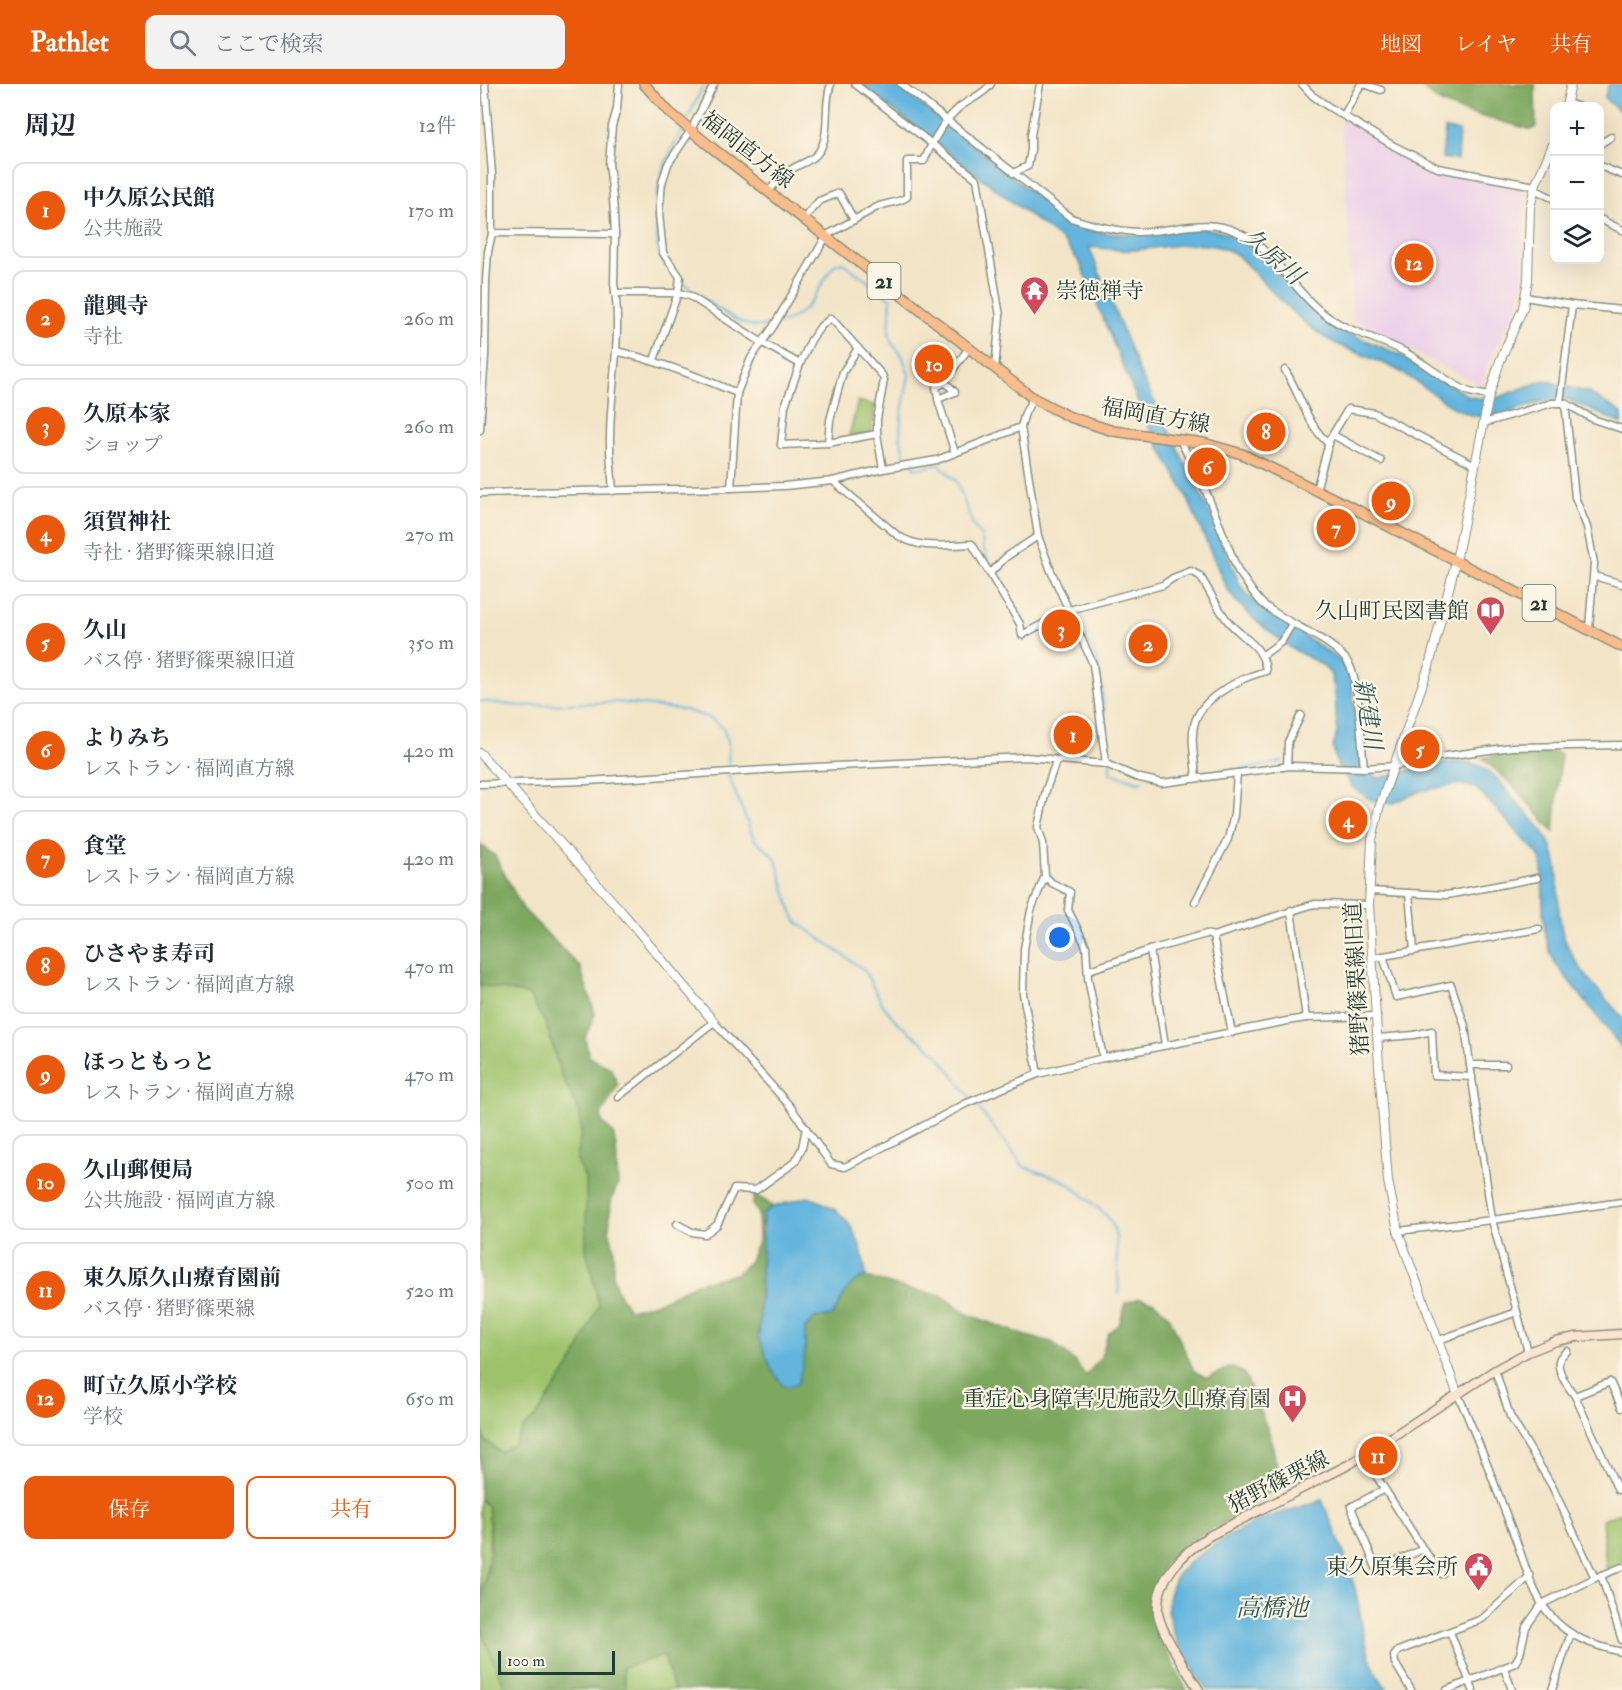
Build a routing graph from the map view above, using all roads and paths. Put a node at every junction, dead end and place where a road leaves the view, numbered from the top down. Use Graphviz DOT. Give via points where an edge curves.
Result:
graph roads {
  1 [pos="485,84"];
  2 [pos="619,84"];
  3 [pos="644,84"];
  4 [pos="714,84"];
  5 [pos="831,84"];
  6 [pos="855,84"];
  7 [pos="901,84"];
  8 [pos="991,84"];
  9 [pos="1041,84"];
  10 [pos="1302,84"];
  11 [pos="1362,84"];
  12 [pos="1571,84"];
  13 [pos="1381,90"];
  14 [pos="1568,102"];
  15 [pos="1344,115"];
  16 [pos="949,120"];
  17 [pos="691,130"];
  18 [pos="1611,137"];
  19 [pos="1604,141"];
  20 [pos="932,143"];
  21 [pos="1550,154"];
  22 [pos="1604,168"];
  23 [pos="1013,173"];
  24 [pos="1622,175"];
  25 [pos="1534,188"];
  26 [pos="769,191"];
  27 [pos="1550,197"];
  28 [pos="804,218"];
  29 [pos="854,220"];
  30 [pos="1604,221"];
  31 [pos="1622,230"];
  32 [pos="492,233"];
  33 [pos="615,234"];
  34 [pos="827,235"];
  35 [pos="615,293"];
  36 [pos="678,293"];
  37 [pos="1525,297"];
  38 [pos="1572,305"];
  39 [pos="1622,310"];
  40 [pos="761,342"];
  41 [pos="858,348"];
  42 [pos="969,348"];
  43 [pos="616,351"];
  44 [pos="654,360"];
  45 [pos="800,364"];
  46 [pos="995,368"];
  47 [pos="1285,370"];
  48 [pos="944,381"];
  49 [pos="737,393"];
  50 [pos="1489,396"];
  51 [pos="1034,398"];
  52 [pos="938,399"];
  53 [pos="1563,403"];
  54 [pos="1484,421"];
  55 [pos="1021,427"];
  56 [pos="1622,429"];
  57 [pos="480,430"];
  58 [pos="877,435"];
  59 [pos="1332,435"];
  60 [pos="1180,440"];
  61 [pos="828,443"];
  62 [pos="1329,444"];
  63 [pos="955,453"];
  64 [pos="1381,461"];
  65 [pos="1475,465"];
  66 [pos="883,469"];
  67 [pos="832,481"];
  68 [pos="731,488"];
  69 [pos="1316,490"];
  70 [pos="613,491"];
  71 [pos="480,493"];
  72 [pos="1038,536"];
  73 [pos="1456,561"];
  74 [pos="990,573"];
  75 [pos="1594,576"];
  76 [pos="1622,584"];
  77 [pos="1069,610"];
  78 [pos="1292,624"];
  79 [pos="1589,629"];
  80 [pos="1622,647"];
  81 [pos="1263,655"];
  82 [pos="1301,716"];
  83 [pos="1622,745"];
  84 [pos="480,753"];
  85 [pos="1056,760"];
  86 [pos="1106,764"];
  87 [pos="1287,766"];
  88 [pos="1394,766"];
  89 [pos="1364,768"];
  90 [pos="1237,773"];
  91 [pos="1196,777"];
  92 [pos="506,782"];
  93 [pos="480,784"];
  94 [pos="1045,876"];
  95 [pos="1537,878"];
  96 [pos="1369,891"];
  97 [pos="1409,893"];
  98 [pos="1195,902"];
  99 [pos="1369,905"];
  100 [pos="1291,910"];
  101 [pos="1539,929"];
  102 [pos="1214,936"];
  103 [pos="1150,950"];
  104 [pos="1414,951"];
  105 [pos="1383,956"];
  106 [pos="1372,958"];
  107 [pos="1089,970"];
  108 [pos="1377,1016"];
  109 [pos="1306,1018"];
  110 [pos="714,1022"];
  111 [pos="1233,1032"];
  112 [pos="1378,1038"];
  113 [pos="1165,1045"];
  114 [pos="1103,1058"];
  115 [pos="1470,1065"];
  116 [pos="1506,1065"];
  117 [pos="1038,1074"];
  118 [pos="1472,1077"];
  119 [pos="618,1097"];
  120 [pos="806,1128"];
  121 [pos="1622,1202"];
  122 [pos="1492,1220"];
  123 [pos="677,1224"];
  124 [pos="1398,1231"];
  125 [pos="1517,1312"];
  126 [pos="1622,1334"];
  127 [pos="1439,1340"];
  128 [pos="1567,1351"];
  129 [pos="1528,1352"];
  130 [pos="1495,1370"];
  131 [pos="1458,1395"];
  132 [pos="1575,1396"];
  133 [pos="1622,1408"];
  134 [pos="1363,1455"];
  135 [pos="1385,1489"];
  136 [pos="1622,1489"];
  137 [pos="1423,1549"];
  138 [pos="1622,1567"];
  139 [pos="1442,1574"];
  140 [pos="1530,1576"];
  141 [pos="1598,1576"];
  142 [pos="1542,1604"];
  143 [pos="1620,1624"];
  144 [pos="1450,1632"];
  145 [pos="1571,1633"];
  146 [pos="1622,1640"];
  147 [pos="1622,1652"];
  148 [pos="1504,1668"];
  149 [pos="1469,1681"];
  150 [pos="1199,1690"];
  151 [pos="1411,1690"];
  152 [pos="1447,1690"];
  153 [pos="1473,1690"];
  154 [pos="1512,1690"];
  155 [pos="1552,1690"];
  1 -- 32 [label="street"];
  2 -- 33 [label="street" via="609,164"];
  3 -- 17 [label="main road, 福岡直方線 / 21"];
  4 -- 17 [label="street"];
  5 -- 26 [label="street" via="819,152 807,163 792,168"];
  6 -- 20 [label="street"];
  7 -- 16 [label="street"];
  8 -- 16 [label="street"];
  9 -- 23 [label="street" via="1028,166"];
  10 -- 15 [label="street" via="1313,96"];
  11 -- 13 [label="street"];
  11 -- 15 [label="street"];
  12 -- 14 [label="street"];
  15 -- 25 [label="street" via="1438,168"];
  16 -- 20 [label="street"];
  16 -- 23 [label="street"];
  17 -- 26 [label="main road, 福岡直方線 / 21"];
  17 -- 36 [label="street" via="668,164 659,214 663,253 680,277"];
  18 -- 19 [label="street"];
  20 -- 29 [label="street" via="924,161 907,162 907,197"];
  20 -- 46 [label="street" via="977,179 1000,316"];
  21 -- 25 [label="street, 猪野篠栗線旧道"];
  22 -- 24 [label="street"];
  23 -- 50 [label="street" via="1071,218 1093,226 1138,232 1217,225 1237,231 1269,256 1318,310 1339,325 1405,352 1468,392"];
  25 -- 27 [label="street"];
  25 -- 37 [label="street, 猪野篠栗線旧道"];
  26 -- 28 [label="main road, 福岡直方線 / 21"];
  28 -- 29 [label="street" via="819,201 839,193"];
  28 -- 34 [label="main road, 福岡直方線 / 21"];
  29 -- 34 [label="street"];
  30 -- 31 [label="street"];
  32 -- 33 [label="street"];
  32 -- 57 [label="street" via="486,281"];
  33 -- 35 [label="street"];
  34 -- 40 [label="street"];
  34 -- 42 [label="main road, 福岡直方線 / 21"];
  35 -- 36 [label="street"];
  35 -- 43 [label="street"];
  36 -- 40 [label="street" via="690,296"];
  36 -- 44 [label="street"];
  37 -- 38 [label="street"];
  37 -- 50 [label="street, 猪野篠栗線旧道"];
  38 -- 39 [label="street"];
  38 -- 53 [label="street"];
  40 -- 45 [label="street"];
  40 -- 49 [label="street"];
  41 -- 45 [label="street" via="831,318 811,340"];
  41 -- 58 [label="street" via="884,380"];
  41 -- 61 [label="street" via="843,372"];
  42 -- 46 [label="main road, 福岡直方線 / 21"];
  42 -- 48 [label="street"];
  43 -- 44 [label="street"];
  43 -- 70 [label="street" via="610,445"];
  44 -- 49 [label="street"];
  45 -- 61 [label="street" via="785,406 781,445"];
  46 -- 51 [label="main road, 福岡直方線 / 21"];
  47 -- 62 [label="street" via="1317,434"];
  48 -- 52 [label="street" via="936,387"];
  48 -- 52 [label="street" via="955,392"];
  49 -- 68 [label="street"];
  50 -- 54 [label="street, 猪野篠栗線旧道"];
  51 -- 55 [label="street"];
  51 -- 60 [label="main road, 福岡直方線 / 21" via="1070,417 1113,431"];
  52 -- 63 [label="street"];
  53 -- 54 [label="street"];
  53 -- 56 [label="street"];
  53 -- 75 [label="street" via="1575,498 1587,527"];
  54 -- 65 [label="street, 猪野篠栗線旧道"];
  55 -- 63 [label="street"];
  55 -- 72 [label="street"];
  58 -- 61 [label="street"];
  58 -- 66 [label="street"];
  59 -- 62 [label="street"];
  59 -- 64 [label="street"];
  59 -- 65 [label="street" via="1348,409 1374,413"];
  60 -- 69 [label="main road, 福岡直方線 / 21" via="1242,454"];
  60 -- 78 [label="street" via="1205,489 1238,571 1262,603"];
  62 -- 69 [label="street"];
  63 -- 66 [label="street"];
  65 -- 73 [label="street, 猪野篠栗線旧道"];
  66 -- 67 [label="street"];
  67 -- 68 [label="street"];
  67 -- 74 [label="street" via="909,543 972,544"];
  68 -- 70 [label="street"];
  69 -- 73 [label="main road, 福岡直方線 / 21"];
  70 -- 71 [label="street"];
  72 -- 74 [label="street"];
  72 -- 77 [label="street"];
  73 -- 79 [label="main road, 福岡直方線 / 21"];
  73 -- 88 [label="street, 猪野篠栗線旧道" via="1429,666"];
  74 -- 77 [label="street" via="1020,624 1022,635"];
  75 -- 76 [label="street"];
  75 -- 79 [label="street"];
  77 -- 81 [label="street" via="1196,572 1226,620"];
  77 -- 86 [label="street" via="1093,664"];
  78 -- 81 [label="street" via="1281,642"];
  78 -- 89 [label="street" via="1342,655 1350,666"];
  79 -- 80 [label="main road, 福岡直方線 / 21"];
  81 -- 91 [label="street" via="1266,671 1243,677 1205,703 1196,716"];
  82 -- 87 [label="street" via="1288,742"];
  83 -- 88 [label="street" via="1512,747"];
  84 -- 92 [label="street"];
  85 -- 86 [label="street"];
  85 -- 92 [label="street" via="1002,758"];
  85 -- 94 [label="street" via="1038,827"];
  86 -- 91 [label="street" via="1158,782"];
  87 -- 89 [label="street"];
  87 -- 90 [label="street"];
  88 -- 89 [label="street"];
  88 -- 96 [label="street, 猪野篠栗線旧道" via="1372,840"];
  90 -- 91 [label="street"];
  90 -- 98 [label="street" via="1228,839"];
  92 -- 93 [label="street"];
  92 -- 110 [label="street"];
  94 -- 107 [label="street" via="1071,892 1068,910 1086,946"];
  94 -- 117 [label="street" via="1031,910 1024,949 1023,994"];
  95 -- 97 [label="street" via="1447,895"];
  96 -- 97 [label="street"];
  96 -- 99 [label="street, 猪野篠栗線旧道"];
  97 -- 104 [label="street"];
  99 -- 100 [label="street" via="1314,904"];
  99 -- 106 [label="street, 猪野篠栗線旧道"];
  100 -- 102 [label="street"];
  100 -- 109 [label="street"];
  101 -- 104 [label="street"];
  102 -- 103 [label="street" via="1206,934"];
  102 -- 111 [label="street"];
  103 -- 107 [label="street"];
  103 -- 113 [label="street"];
  104 -- 105 [label="street"];
  105 -- 106 [label="street"];
  105 -- 115 [label="street" via="1396,997 1451,985 1465,1026"];
  106 -- 108 [label="street, 猪野篠栗線旧道"];
  107 -- 114 [label="street"];
  108 -- 109 [label="street"];
  108 -- 112 [label="street, 猪野篠栗線旧道"];
  109 -- 111 [label="street"];
  110 -- 119 [label="street"];
  110 -- 120 [label="street"];
  111 -- 113 [label="street"];
  112 -- 118 [label="street" via="1432,1030 1434,1075"];
  112 -- 124 [label="street, 猪野篠栗線旧道" via="1384,1152"];
  113 -- 114 [label="street"];
  114 -- 117 [label="street"];
  115 -- 116 [label="street"];
  115 -- 118 [label="street"];
  117 -- 120 [label="street" via="967,1103 845,1167 831,1164"];
  118 -- 122 [label="street"];
  120 -- 123 [label="street" via="795,1162 756,1190 734,1190 717,1225 705,1234"];
  121 -- 122 [label="street"];
  122 -- 124 [label="street"];
  122 -- 125 [label="street"];
  124 -- 127 [label="street, 猪野篠栗線旧道"];
  125 -- 127 [label="street"];
  125 -- 129 [label="street"];
  126 -- 129 [label="main road, 猪野篠栗線" via="1576,1337"];
  127 -- 131 [label="street, 猪野篠栗線旧道"];
  128 -- 132 [label="street" via="1559,1359 1558,1367"];
  129 -- 130 [label="main road, 猪野篠栗線"];
  130 -- 131 [label="main road, 猪野篠栗線"];
  130 -- 141 [label="street" via="1510,1416 1552,1486"];
  131 -- 134 [label="main road, 猪野篠栗線"];
  131 -- 140 [label="street"];
  132 -- 133 [label="street" via="1610,1382"];
  132 -- 136 [label="street" via="1618,1490"];
  134 -- 135 [label="street"];
  134 -- 150 [label="main road, 猪野篠栗線" via="1209,1536 1190,1548 1170,1572 1159,1597 1158,1613"];
  135 -- 137 [label="street"];
  135 -- 137 [label="street" via="1351,1507 1377,1570"];
  137 -- 139 [label="street"];
  138 -- 141 [label="street"];
  140 -- 142 [label="street"];
  140 -- 144 [label="street" via="1482,1619"];
  141 -- 142 [label="street"];
  141 -- 143 [label="street"];
  142 -- 145 [label="street"];
  142 -- 148 [label="street" via="1526,1627 1515,1663"];
  143 -- 146 [label="street"];
  144 -- 149 [label="street"];
  144 -- 151 [label="street" via="1407,1646 1394,1656"];
  145 -- 147 [label="street" via="1589,1644"];
  145 -- 155 [label="street"];
  148 -- 149 [label="street"];
  148 -- 154 [label="street"];
  149 -- 152 [label="street"];
  149 -- 153 [label="street"];
}
